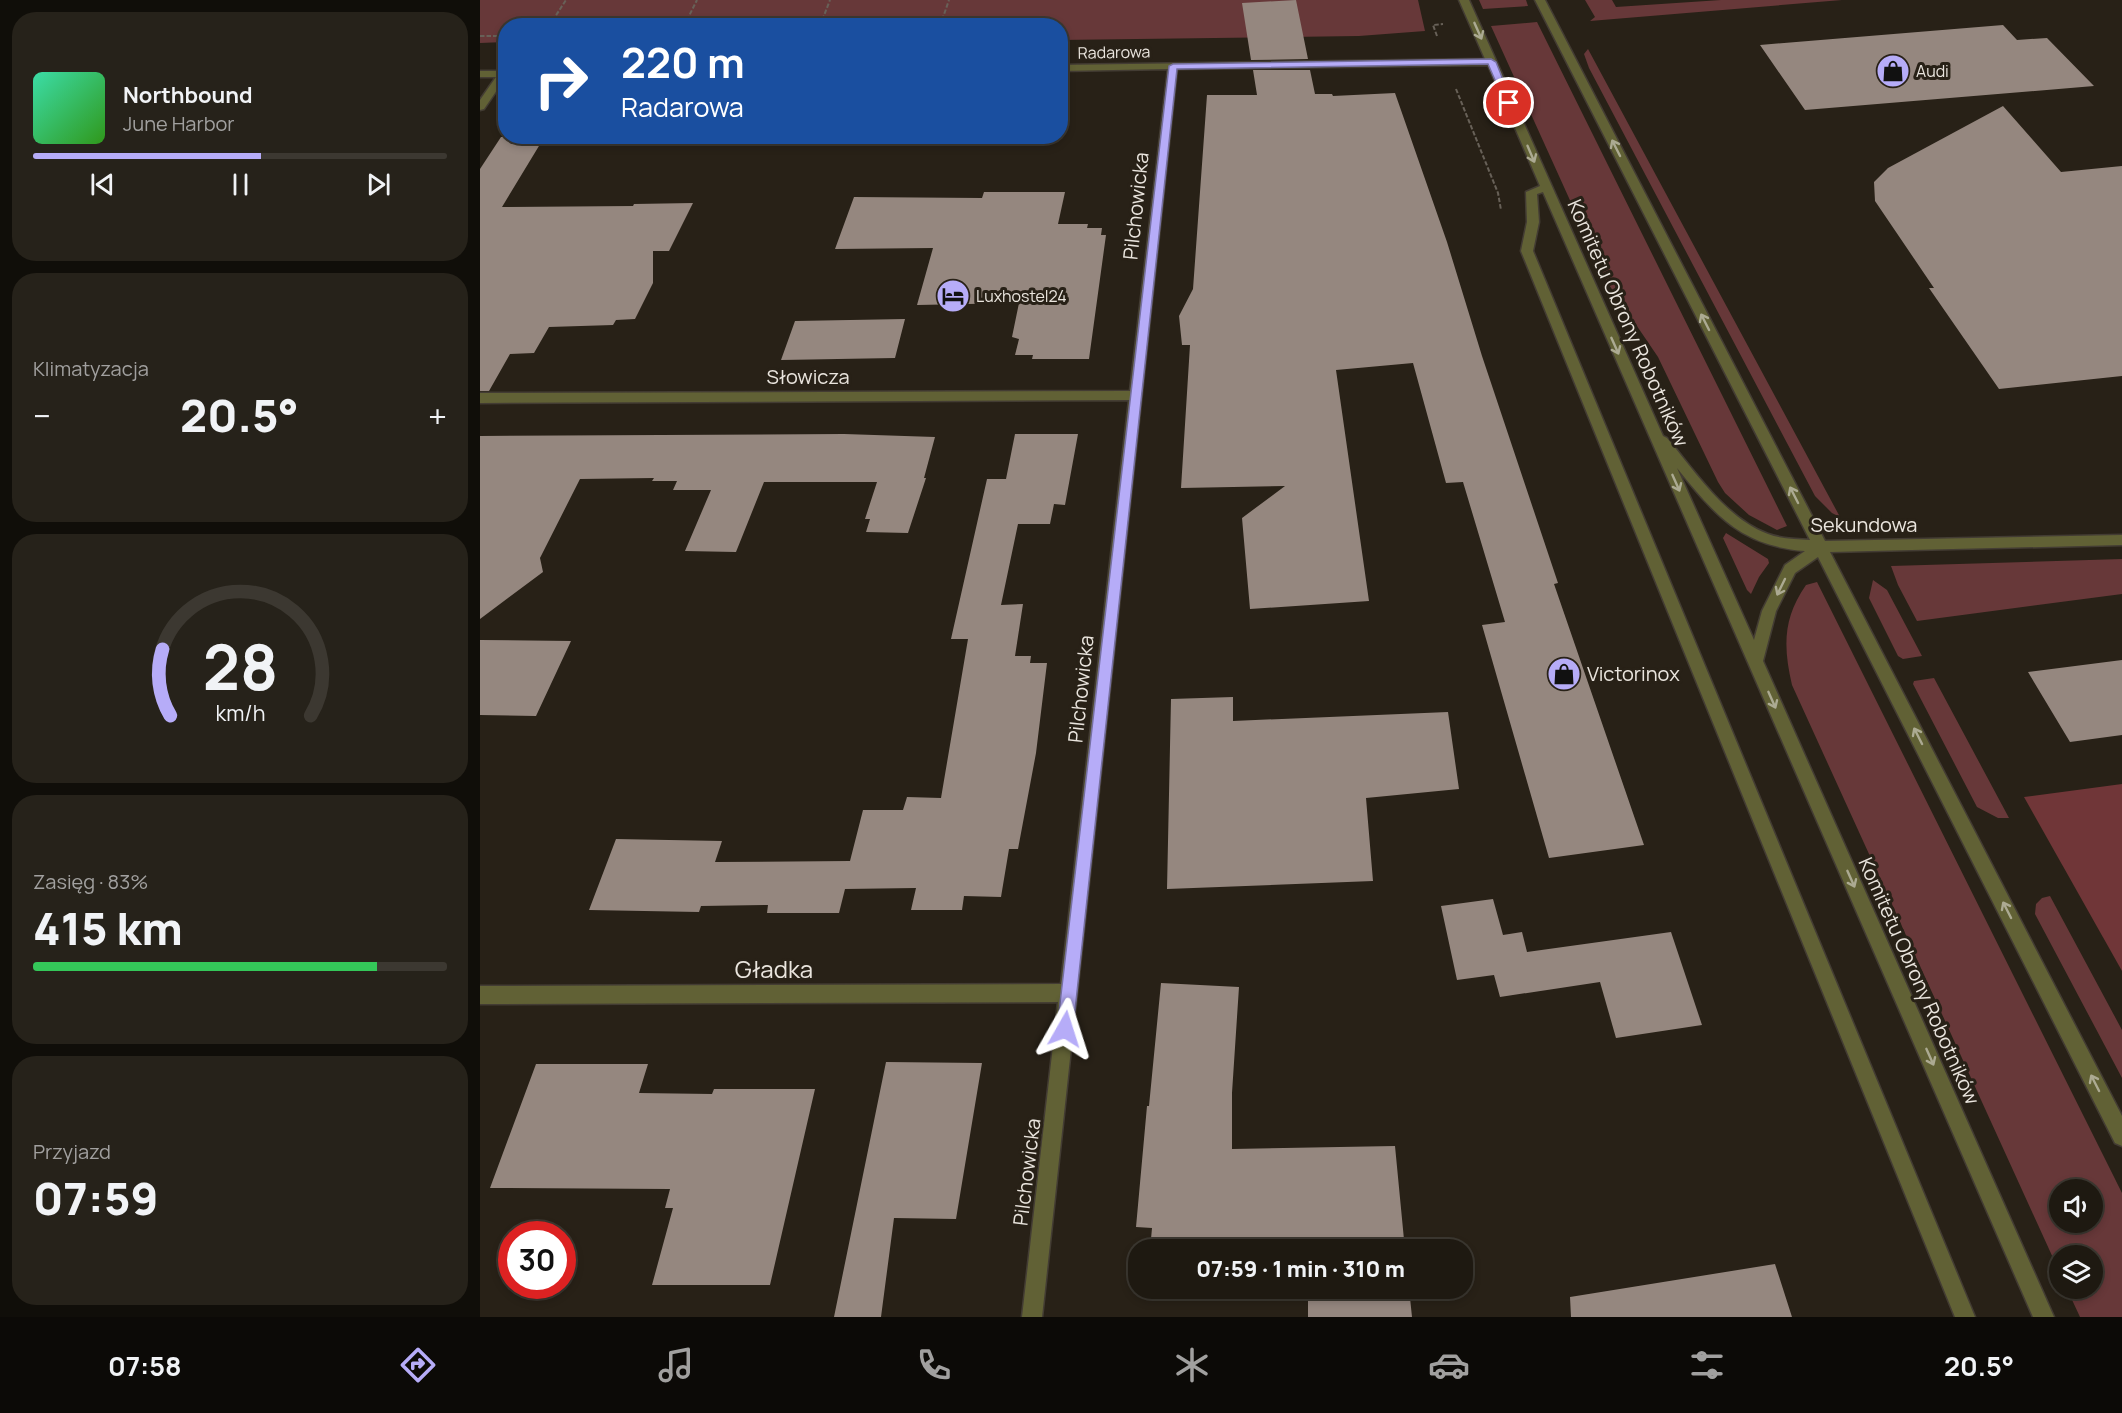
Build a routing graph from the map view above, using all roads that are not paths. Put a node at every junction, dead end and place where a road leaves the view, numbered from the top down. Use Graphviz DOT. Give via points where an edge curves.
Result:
graph roads {
  1 [pos="1464,0"];
  2 [pos="1540,0"];
  3 [pos="1491,62"];
  4 [pos="1173,66"];
  5 [pos="1068,68"];
  6 [pos="480,74"];
  7 [pos="498,74"];
  8 [pos="498,82"];
  9 [pos="480,107"];
  10 [pos="1545,188"];
  11 [pos="1136,395"];
  12 [pos="480,399"];
  13 [pos="1652,430"];
  14 [pos="2122,540"];
  15 [pos="1821,547"];
  16 [pos="1755,662"];
  17 [pos="1069,993"];
  18 [pos="480,995"];
  19 [pos="2122,1136"];
  20 [pos="1032,1317"];
  21 [pos="1965,1317"];
  22 [pos="2044,1317"];
  1 -- 3 [label="street, Komitetu Obrony Robotników, one-way"];
  15 -- 2 [label="street, one-way"];
  3 -- 4 [label="street, Radarowa"];
  3 -- 10 [label="street, Komitetu Obrony Robotników, one-way"];
  4 -- 5 [label="street, Radarowa"];
  4 -- 11 [label="street, Pilchowicka"];
  6 -- 7 [label="street"];
  8 -- 9 [label="street"];
  10 -- 13 [label="street, Komitetu Obrony Robotników, one-way"];
  10 -- 21 [label="street" via="1531,192 1533,222 1527,251"];
  11 -- 12 [label="street, Słowicza"];
  11 -- 17 [label="street, Pilchowicka"];
  13 -- 15 [label="street, Sekundowa" via="1746,529 1778,543"];
  13 -- 16 [label="street, Komitetu Obrony Robotników, one-way"];
  14 -- 15 [label="street, Sekundowa"];
  15 -- 16 [label="street, one-way" via="1790,569 1769,611"];
  19 -- 15 [label="street, one-way"];
  16 -- 22 [label="street, Komitetu Obrony Robotników, one-way"];
  17 -- 18 [label="street, Gładka"];
  17 -- 20 [label="street, Pilchowicka"];
}
